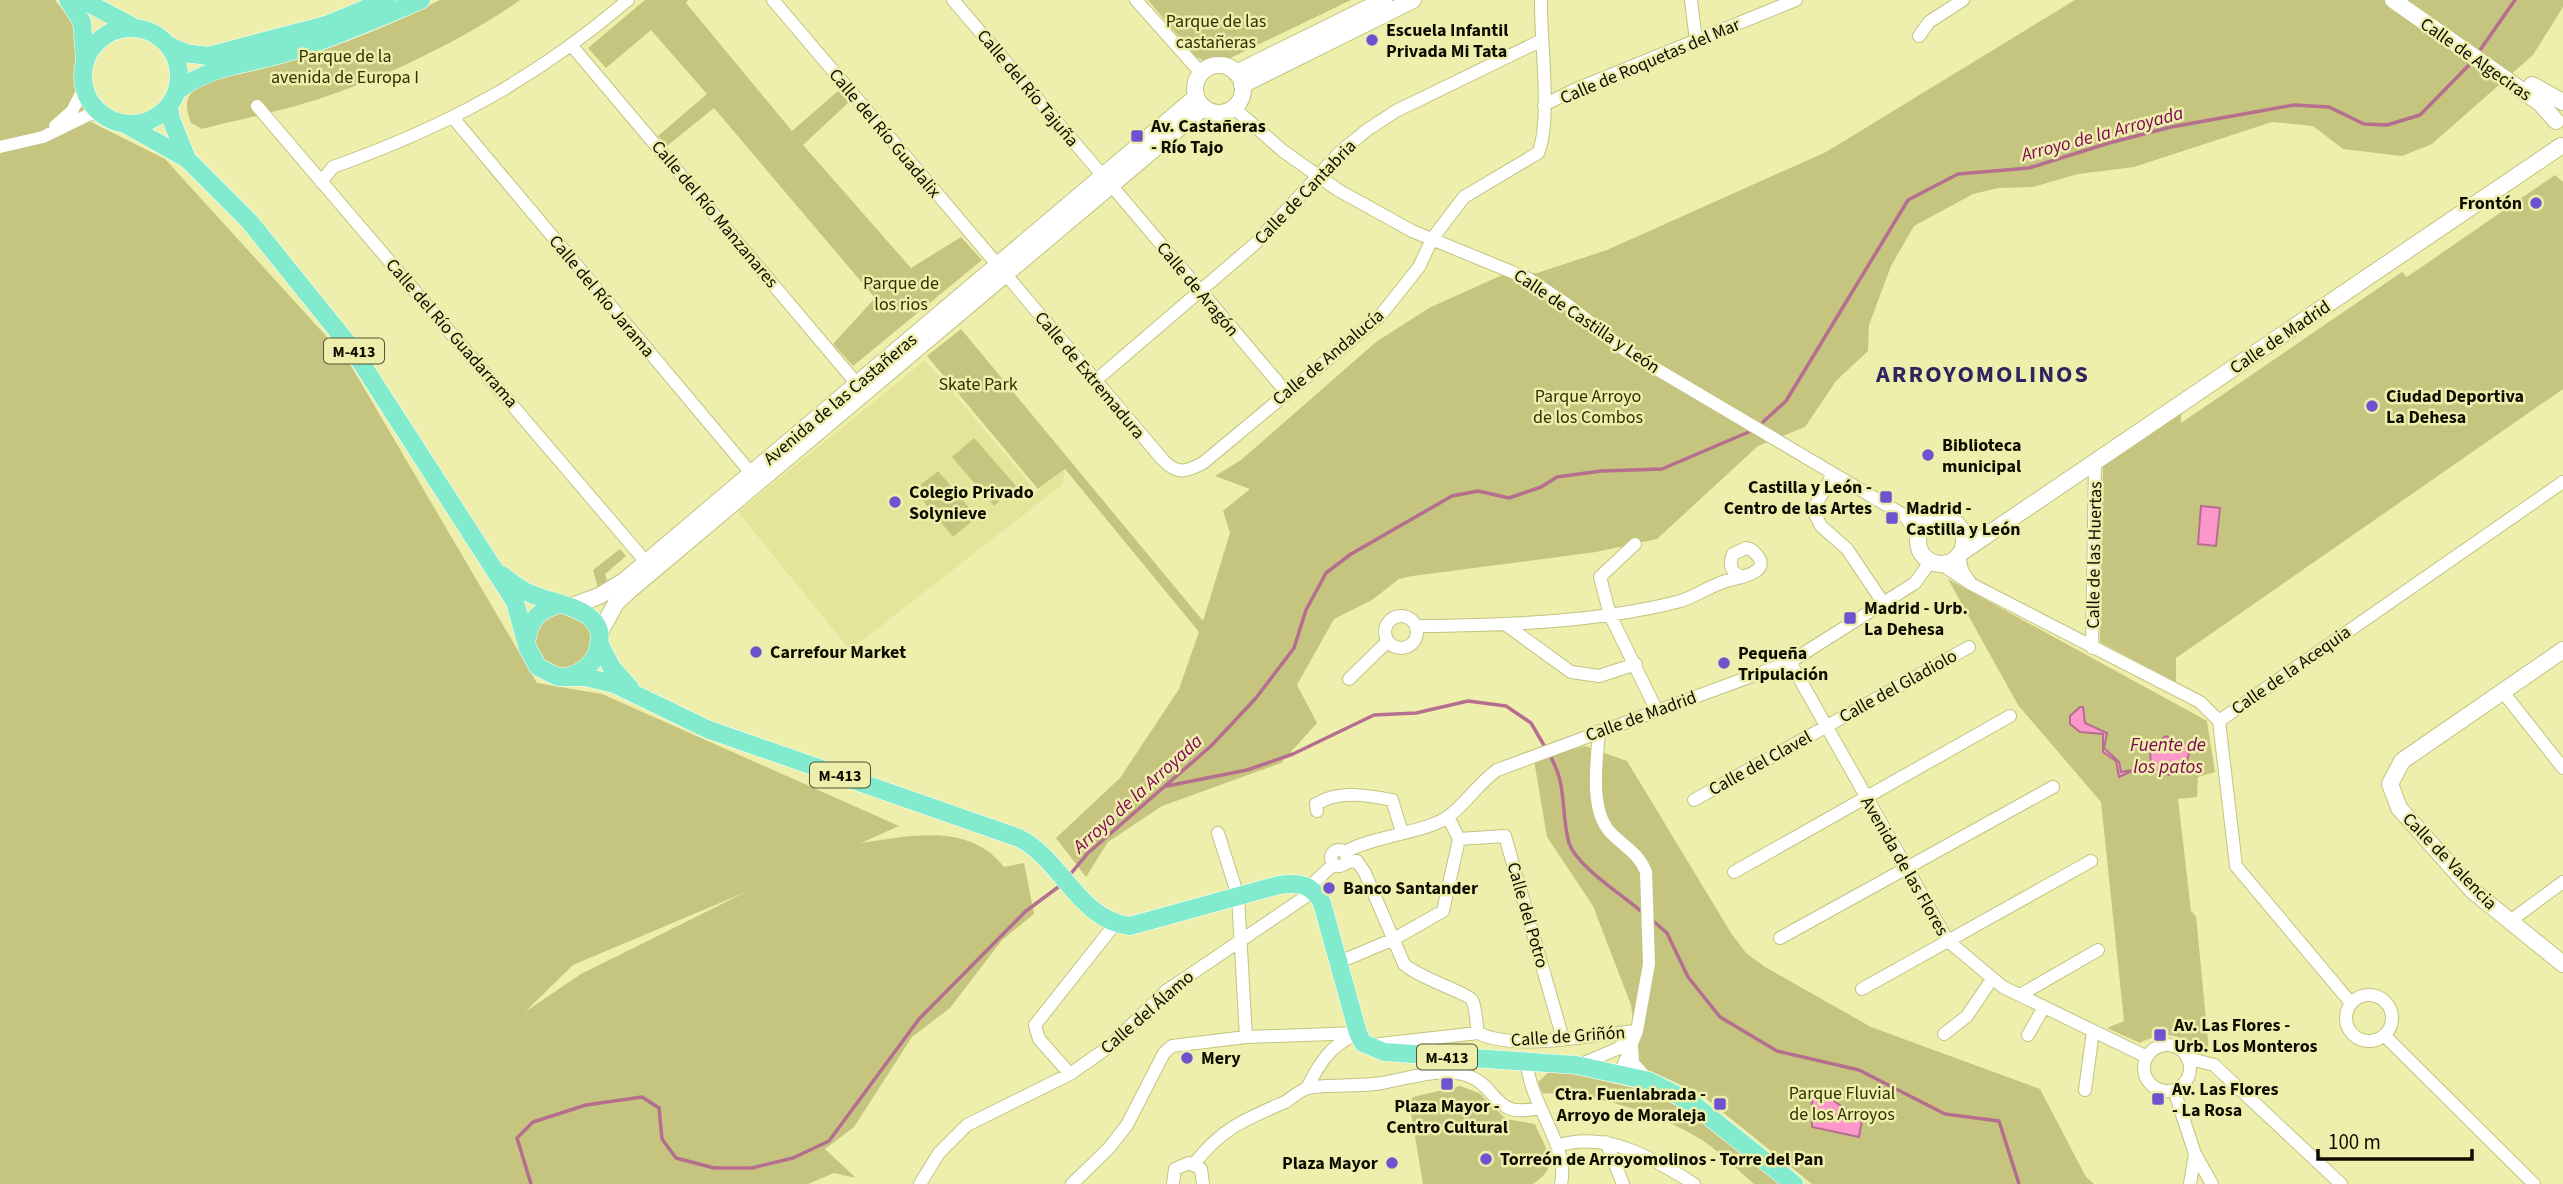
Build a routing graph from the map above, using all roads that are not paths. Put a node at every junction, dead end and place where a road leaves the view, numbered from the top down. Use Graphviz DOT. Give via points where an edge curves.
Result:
graph roads {
  1 [pos="68,0"];
  2 [pos="83,0"];
  3 [pos="387,0"];
  4 [pos="421,0"];
  5 [pos="628,0"];
  6 [pos="773,0"];
  7 [pos="953,0"];
  8 [pos="1136,0"];
  9 [pos="1384,0"];
  10 [pos="1413,0"];
  11 [pos="1541,0"];
  12 [pos="1691,0"];
  13 [pos="1796,0"];
  14 [pos="1963,0"];
  15 [pos="2393,0"];
  16 [pos="2412,0"];
  17 [pos="135,28"];
  18 [pos="1919,36"];
  19 [pos="1540,41"];
  20 [pos="1696,41"];
  21 [pos="168,45"];
  22 [pos="572,46"];
  23 [pos="85,61"];
  24 [pos="1201,72"];
  25 [pos="1239,79"];
  26 [pos="84,88"];
  27 [pos="2535,93"];
  28 [pos="173,98"];
  29 [pos="2563,102"];
  30 [pos="1199,103"];
  31 [pos="1544,105"];
  32 [pos="257,106"];
  33 [pos="1234,108"];
  34 [pos="102,115"];
  35 [pos="2559,115"];
  36 [pos="454,119"];
  37 [pos="125,124"];
  38 [pos="43,137"];
  39 [pos="0,147"];
  40 [pos="2562,147"];
  41 [pos="187,159"];
  42 [pos="1318,177"];
  43 [pos="1107,181"];
  44 [pos="321,182"];
  45 [pos="1432,239"];
  46 [pos="1001,270"];
  47 [pos="1200,291"];
  48 [pos="1095,381"];
  49 [pos="857,384"];
  50 [pos="1286,392"];
  51 [pos="2095,463"];
  52 [pos="1189,470"];
  53 [pos="751,473"];
  54 [pos="1833,474"];
  55 [pos="2563,481"];
  56 [pos="1906,516"];
  57 [pos="1931,520"];
  58 [pos="1960,528"];
  59 [pos="1998,528"];
  60 [pos="1919,538"];
  61 [pos="1636,544"];
  62 [pos="1960,554"];
  63 [pos="1731,559"];
  64 [pos="646,562"];
  65 [pos="1936,563"];
  66 [pos="492,566"];
  67 [pos="1743,577"];
  68 [pos="1971,584"];
  69 [pos="1713,586"];
  70 [pos="1884,604"];
  71 [pos="566,605"];
  72 [pos="1610,615"];
  73 [pos="1506,625"];
  74 [pos="1417,626"];
  75 [pos="527,638"];
  76 [pos="599,639"];
  77 [pos="1388,641"];
  78 [pos="1969,647"];
  79 [pos="2092,648"];
  80 [pos="2563,650"];
  81 [pos="1790,662"];
  82 [pos="1636,664"];
  83 [pos="569,676"];
  84 [pos="1349,679"];
  85 [pos="2503,692"];
  86 [pos="638,695"];
  87 [pos="1656,709"];
  88 [pos="2010,716"];
  89 [pos="2218,721"];
  90 [pos="1827,726"];
  91 [pos="1599,731"];
  92 [pos="2563,768"];
  93 [pos="2053,787"];
  94 [pos="1865,798"];
  95 [pos="1694,800"];
  96 [pos="1317,811"];
  97 [pos="1448,817"];
  98 [pos="1402,832"];
  99 [pos="1218,833"];
  100 [pos="1459,839"];
  101 [pos="1342,859"];
  102 [pos="2091,861"];
  103 [pos="1906,870"];
  104 [pos="1734,872"];
  105 [pos="2563,882"];
  106 [pos="1311,889"];
  107 [pos="1238,896"];
  108 [pos="2510,922"];
  109 [pos="1115,924"];
  110 [pos="1780,938"];
  111 [pos="1394,939"];
  112 [pos="1241,940"];
  113 [pos="1948,941"];
  114 [pos="2098,950"];
  115 [pos="1337,963"];
  116 [pos="2563,964"];
  117 [pos="1992,979"];
  118 [pos="1862,989"];
  119 [pos="2020,995"];
  120 [pos="2351,1003"];
  121 [pos="2044,1007"];
  122 [pos="2093,1031"];
  123 [pos="1478,1032"];
  124 [pos="1636,1034"];
  125 [pos="1944,1034"];
  126 [pos="2028,1035"];
  127 [pos="2385,1036"];
  128 [pos="1246,1037"];
  129 [pos="1563,1039"];
  130 [pos="1363,1040"];
  131 [pos="1498,1040"];
  132 [pos="1617,1049"];
  133 [pos="2147,1057"];
  134 [pos="2188,1058"];
  135 [pos="1501,1060"];
  136 [pos="1527,1062"];
  137 [pos="1576,1065"];
  138 [pos="1616,1073"];
  139 [pos="1070,1074"];
  140 [pos="1649,1081"];
  141 [pos="1307,1088"];
  142 [pos="2085,1090"];
  143 [pos="2174,1090"];
  144 [pos="1538,1108"];
  145 [pos="1606,1142"];
  146 [pos="1557,1146"];
  147 [pos="2195,1154"];
  148 [pos="1194,1164"];
  149 [pos="1170,1182"];
  150 [pos="920,1184"];
  151 [pos="1072,1184"];
  152 [pos="1203,1184"];
  153 [pos="1561,1184"];
  154 [pos="1623,1184"];
  155 [pos="1694,1184"];
  156 [pos="1794,1184"];
  157 [pos="2190,1184"];
  158 [pos="2212,1184"];
  159 [pos="2341,1184"];
  160 [pos="2534,1184"];
  1 -- 23 [label="main road" via="82,22"];
  2 -- 17 [label="main road"];
  3 -- 21 [label="main road" via="326,25 208,56"];
  4 -- 28 [label="main road" via="355,29 198,75"];
  5 -- 22 [label="street"];
  6 -- 46 [label="street, Calle del Río Guadalix"];
  7 -- 43 [label="street, Calle del Río Tajuña"];
  8 -- 24 [label="street"];
  9 -- 25 [label="street"];
  10 -- 25 [label="street"];
  11 -- 19 [label="street"];
  12 -- 20 [label="street"];
  13 -- 20 [label="street, Calle de Roquetas del Mar"];
  14 -- 18 [label="street" via="1929,22"];
  15 -- 27 [label="street, Calle de Algeciras"];
  16 -- 27 [label="street, Calle de Algeciras"];
  17 -- 21 [label="main road"];
  17 -- 23 [label="main road" via="104,36"];
  19 -- 31 [label="street"];
  19 -- 42 [label="street, Calle de Cantabria" via="1396,111 1340,152"];
  20 -- 31 [label="street, Calle de Roquetas del Mar"];
  21 -- 28 [label="main road, M-413" via="180,75"];
  22 -- 36 [label="street"];
  22 -- 49 [label="street, Calle del Río Manzanares"];
  23 -- 26 [label="main road"];
  24 -- 25 [label="street" via="1225,66"];
  24 -- 30 [label="street" via="1195,83"];
  25 -- 33 [label="street" via="1242,94"];
  26 -- 34 [label="main road"];
  26 -- 38 [label="street" via="72,111"];
  27 -- 29 [label="street, Calle de Algeciras"];
  27 -- 35 [label="street, Calle de Algeciras"];
  28 -- 37 [label="main road" via="149,120"];
  28 -- 41 [label="main road, M-413" via="171,118"];
  30 -- 33 [label="street" via="1223,113"];
  30 -- 43 [label="street, Avenida de las Castañeras"];
  31 -- 45 [label="street, Calle de Andalucía" via="1543,142 1538,153 1464,197"];
  32 -- 44 [label="street, Calle del Río Guadarrama"];
  33 -- 42 [label="street, Calle de Castilla y León"];
  34 -- 37 [label="main road, M-413"];
  34 -- 38 [label="street" via="90,114"];
  35 -- 40 [label="street" via="2556,139"];
  36 -- 44 [label="street" via="333,167"];
  36 -- 53 [label="street, Calle del Río Jarama"];
  37 -- 41 [label="main road, M-413"];
  38 -- 39 [label="street"];
  40 -- 51 [label="street, Calle de Madrid"];
  41 -- 66 [label="main road, M-413" via="249,221 353,350"];
  42 -- 45 [label="street, Calle de Castilla y León"];
  42 -- 47 [label="street, Calle de Cantabria" via="1256,243"];
  43 -- 46 [label="street, Avenida de las Castañeras"];
  43 -- 47 [label="street, Calle de Aragón"];
  44 -- 64 [label="street, Calle del Río Guadarrama"];
  45 -- 50 [label="street, Calle de Andalucía" via="1419,267 1380,316"];
  45 -- 54 [label="street, Calle de Castilla y León" via="1529,279 1626,351"];
  46 -- 48 [label="street, Calle de Extremadura"];
  46 -- 49 [label="street, Avenida de las Castañeras"];
  46 -- 76 [label="street, Avenida de las Castañeras" via="623,597 607,616"];
  47 -- 48 [label="street, Calle de Cantabria"];
  47 -- 50 [label="street, Calle de Aragón"];
  48 -- 52 [label="street, Calle de Extremadura" via="1171,469"];
  49 -- 53 [label="street, Avenida de las Castañeras"];
  50 -- 52 [label="street, Calle de Andalucía"];
  51 -- 59 [label="street, Calle de Madrid"];
  51 -- 79 [label="street, Calle de las Huertas"];
  53 -- 64 [label="street, Avenida de las Castañeras"];
  54 -- 56 [label="street, Calle de Castilla y León"];
  54 -- 70 [label="street" via="1813,510 1816,519 1847,549"];
  55 -- 89 [label="street, Calle de la Acequia"];
  56 -- 57 [label="street, Calle de Castilla y León"];
  56 -- 60 [label="street, Calle de Castilla y León"];
  57 -- 58 [label="street" via="1947,519"];
  57 -- 60 [label="street"];
  58 -- 59 [label="street"];
  58 -- 62 [label="street" via="1964,536"];
  59 -- 62 [label="street, Calle de Madrid"];
  60 -- 65 [label="street" via="1919,549"];
  61 -- 72 [label="street" via="1600,578"];
  62 -- 65 [label="street, Calle de Madrid"];
  62 -- 68 [label="street" via="1962,570"];
  63 -- 67 [label="street" via="1734,573"];
  63 -- 67 [label="street" via="1741,549 1751,549 1758,556 1755,573"];
  63 -- 69 [label="street"];
  64 -- 71 [label="street, Avenida de las Castañeras" via="612,590"];
  65 -- 68 [label="street, Calle de la Acequia"];
  65 -- 70 [label="street, Calle de Madrid"];
  66 -- 71 [label="main road, M-413" via="531,594"];
  66 -- 75 [label="main road, M-413" via="515,602"];
  67 -- 69 [label="street"];
  68 -- 79 [label="street, Calle de la Acequia"];
  69 -- 72 [label="street" via="1680,601"];
  70 -- 81 [label="street, Calle de Madrid"];
  71 -- 75 [label="main road" via="540,612"];
  71 -- 76 [label="main road, M-413" via="590,616"];
  72 -- 73 [label="street"];
  72 -- 82 [label="street"];
  73 -- 74 [label="street"];
  73 -- 82 [label="street" via="1571,672 1598,676"];
  74 -- 77 [label="street" via="1415,641 1405,648"];
  74 -- 77 [label="street" via="1400,615 1388,622"];
  75 -- 83 [label="main road, M-413" via="538,667 558,677"];
  76 -- 83 [label="main road" via="593,661"];
  76 -- 86 [label="main road, M-413" via="612,668"];
  77 -- 84 [label="street"];
  78 -- 90 [label="street, Calle del Gladiolo"];
  79 -- 89 [label="street, Calle de la Acequia" via="2200,702"];
  80 -- 85 [label="street, Calle de Valencia"];
  81 -- 87 [label="street, Calle de Madrid"];
  81 -- 90 [label="street, Avenida de las Flores"];
  82 -- 87 [label="street"];
  83 -- 86 [label="main road, M-413" via="614,684"];
  85 -- 92 [label="street"];
  85 -- 108 [label="street, Calle de Valencia" via="2402,761 2390,784 2399,808 2429,846"];
  86 -- 109 [label="main road, M-413" via="707,729 1019,838 1046,858 1105,920"];
  87 -- 91 [label="street, Calle de Madrid"];
  88 -- 94 [label="street"];
  89 -- 120 [label="street" via="2236,866"];
  90 -- 94 [label="street, Avenida de las Flores"];
  90 -- 95 [label="street, Calle del Clavel"];
  91 -- 97 [label="street, Calle de Madrid" via="1497,770 1477,784"];
  91 -- 124 [label="street" via="1595,799 1600,816 1608,830 1643,862 1646,872 1649,964"];
  93 -- 103 [label="street"];
  94 -- 103 [label="street, Avenida de las Flores"];
  94 -- 104 [label="street"];
  96 -- 98 [label="street" via="1316,804 1321,801 1352,794 1392,800"];
  97 -- 98 [label="street"];
  97 -- 100 [label="street"];
  98 -- 101 [label="street" via="1359,844"];
  99 -- 107 [label="street"];
  100 -- 111 [label="street" via="1443,911"];
  100 -- 129 [label="street, Calle del Potro" via="1505,836"];
  101 -- 106 [label="street, Calle del Álamo"];
  101 -- 111 [label="street" via="1357,861 1365,873"];
  102 -- 113 [label="street"];
  103 -- 110 [label="street"];
  103 -- 113 [label="street, Avenida de las Flores"];
  105 -- 108 [label="street"];
  106 -- 107 [label="main road" via="1290,883"];
  106 -- 112 [label="street, Calle del Álamo"];
  106 -- 115 [label="main road" via="1322,903"];
  107 -- 109 [label="main road" via="1130,926"];
  107 -- 112 [label="street"];
  108 -- 116 [label="street, Calle de Valencia"];
  109 -- 139 [label="street" via="1035,1025 1039,1039"];
  111 -- 115 [label="street"];
  111 -- 123 [label="street" via="1413,974 1473,1000"];
  112 -- 128 [label="street"];
  112 -- 139 [label="street, Calle del Álamo" via="1166,991 1110,1046"];
  113 -- 117 [label="street, Avenida de las Flores"];
  113 -- 118 [label="street"];
  114 -- 119 [label="street"];
  115 -- 130 [label="main road"];
  117 -- 119 [label="street, Avenida de las Flores"];
  117 -- 125 [label="street" via="1967,1016"];
  119 -- 121 [label="street, Avenida de las Flores"];
  120 -- 127 [label="street" via="2345,1018 2353,1036 2368,1042"];
  120 -- 127 [label="street" via="2369,995 2386,1002 2392,1024"];
  121 -- 122 [label="street, Avenida de las Flores"];
  121 -- 126 [label="street"];
  122 -- 133 [label="street, Avenida de las Flores"];
  122 -- 142 [label="street"];
  123 -- 130 [label="street, Calle de Griñón"];
  123 -- 131 [label="street, Calle de Griñón"];
  124 -- 129 [label="street, Calle de Griñón"];
  124 -- 132 [label="street"];
  124 -- 138 [label="street"];
  124 -- 140 [label="street" via="1630,1054"];
  127 -- 160 [label="street"];
  128 -- 130 [label="street, Calle de Griñón"];
  128 -- 151 [label="street, Calle de Griñón" via="1180,1043 1164,1053 1127,1125"];
  129 -- 131 [label="street, Calle de Griñón"];
  130 -- 135 [label="main road, M-413" via="1405,1055"];
  130 -- 141 [label="street" via="1335,1044"];
  131 -- 135 [label="street, Calle de Griñón"];
  132 -- 137 [label="street"];
  132 -- 138 [label="street"];
  133 -- 134 [label="street" via="2164,1045"];
  133 -- 143 [label="street" via="2144,1069 2150,1083 2158,1089"];
  134 -- 143 [label="street" via="2189,1075"];
  134 -- 159 [label="street" via="2214,1065"];
  135 -- 136 [label="main road, M-413"];
  136 -- 137 [label="main road, M-413"];
  136 -- 144 [label="street"];
  137 -- 138 [label="main road, M-413"];
  138 -- 140 [label="main road, M-413"];
  139 -- 150 [label="street, Calle del Álamo" via="967,1125 939,1153"];
  140 -- 156 [label="main road, M-413" via="1692,1103"];
  141 -- 144 [label="street" via="1364,1086 1459,1073 1475,1078 1505,1109"];
  141 -- 148 [label="street" via="1231,1125"];
  143 -- 147 [label="street"];
  144 -- 146 [label="street"];
  145 -- 146 [label="street" via="1573,1140"];
  145 -- 154 [label="street"];
  145 -- 155 [label="street" via="1638,1152"];
  146 -- 153 [label="street" via="1564,1171"];
  147 -- 157 [label="street"];
  147 -- 158 [label="street"];
  148 -- 149 [label="street" via="1180,1165"];
  148 -- 152 [label="street" via="1203,1174"];
}
